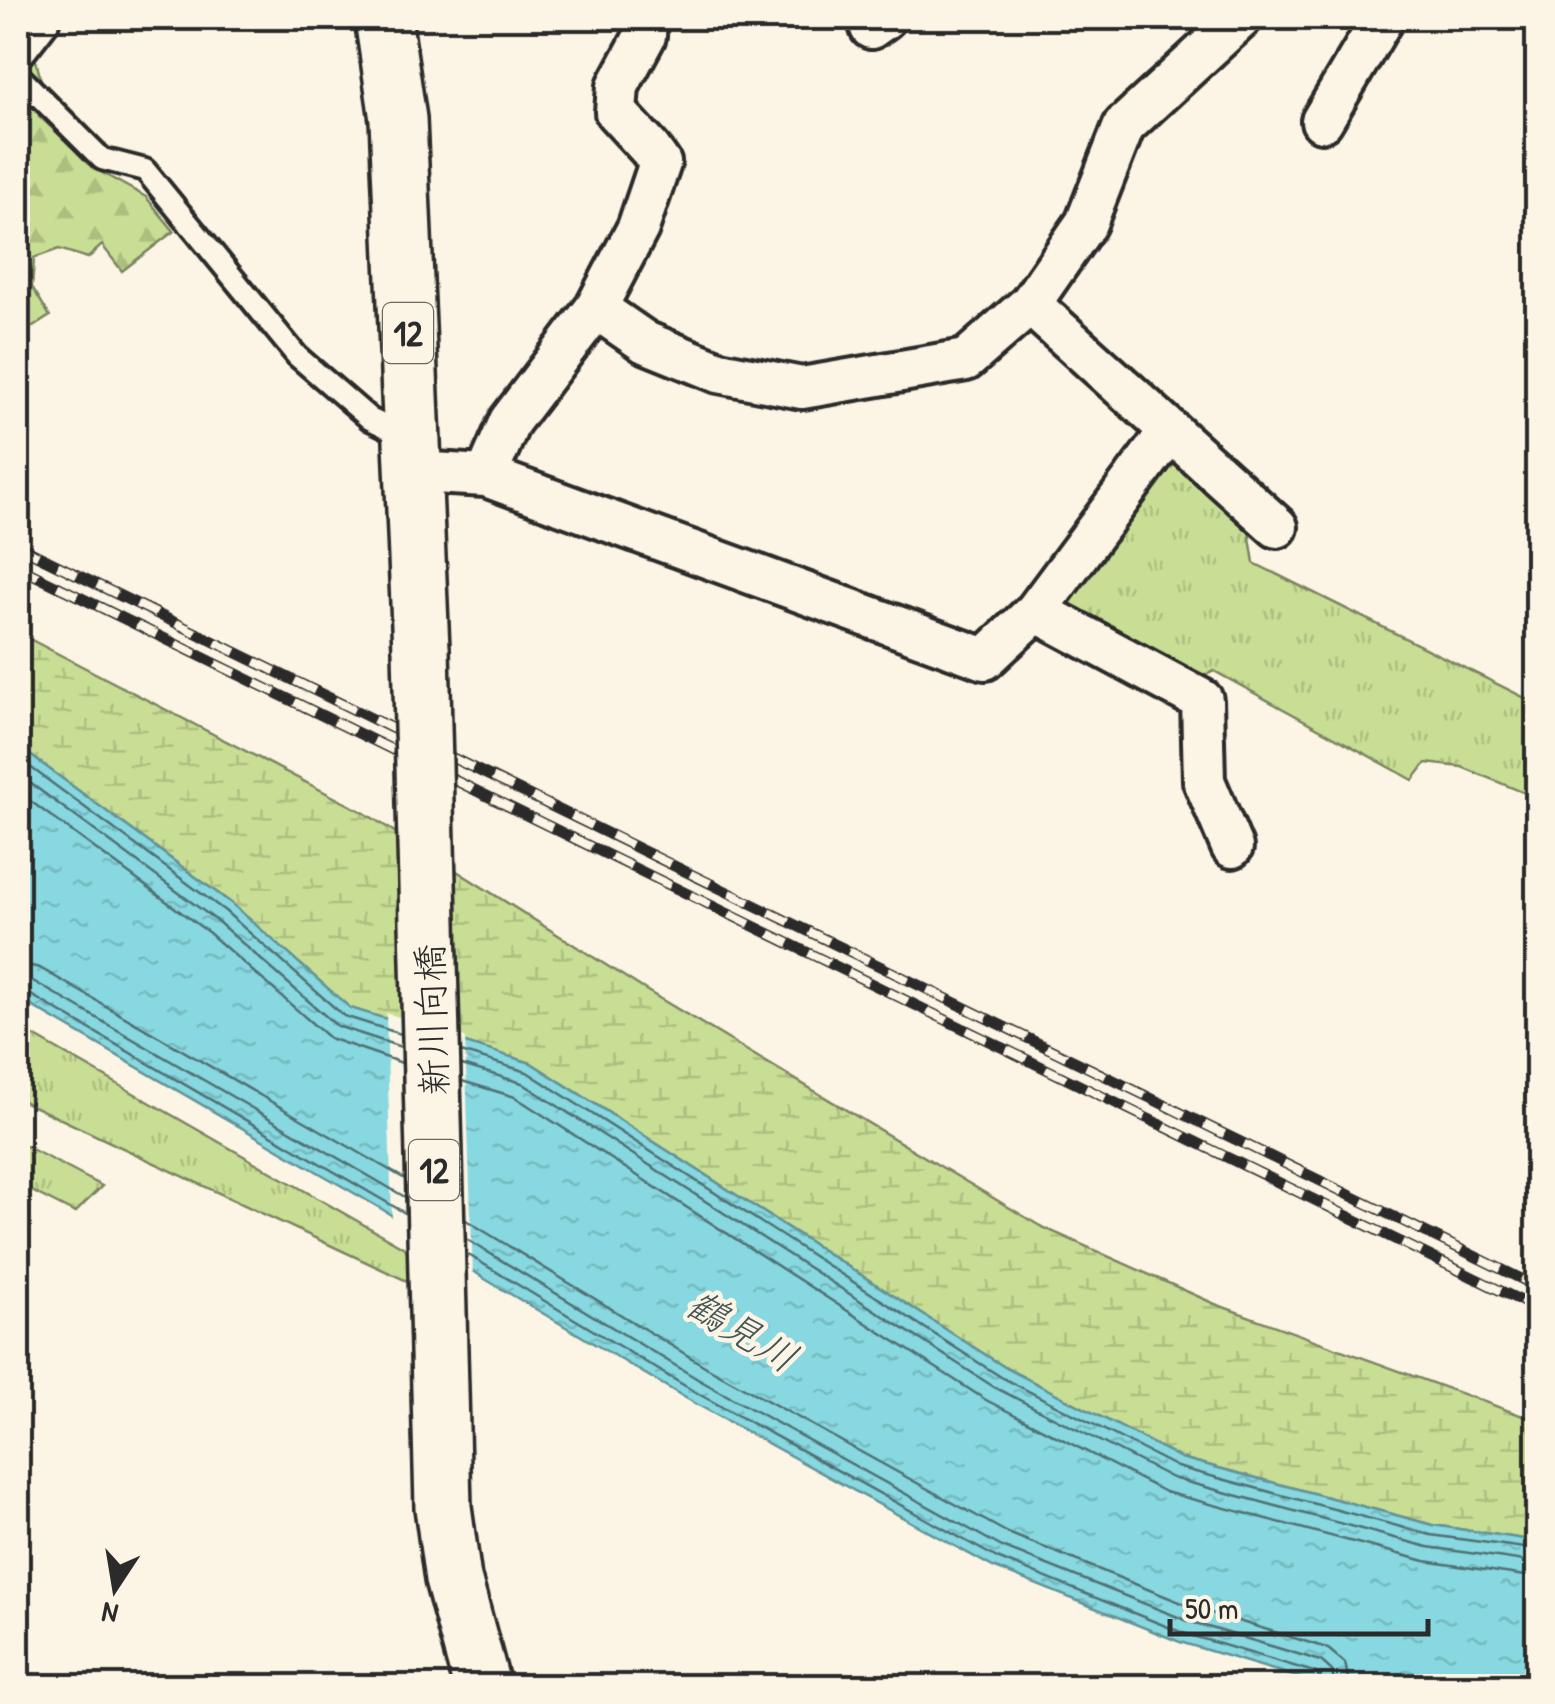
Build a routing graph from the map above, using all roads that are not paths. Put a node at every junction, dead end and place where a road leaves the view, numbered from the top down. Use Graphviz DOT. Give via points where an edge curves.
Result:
graph roads {
  1 [pos="39,18"];
  2 [pos="646,18"];
  3 [pos="1241,18"];
  4 [pos="1383,18"];
  5 [pos="387,20"];
  6 [pos="18,44"];
  7 [pos="18,75"];
  8 [pos="1322,121"];
  9 [pos="1030,304"];
  10 [pos="596,308"];
  11 [pos="1169,432"];
  12 [pos="414,456"];
  13 [pos="486,476"];
  14 [pos="1278,527"];
  15 [pos="1036,612"];
  16 [pos="1232,847"];
  17 [pos="482,1686"];
  1 -- 6 [label="street"];
  2 -- 10 [label="street" via="645,36 618,86 616,112 660,163 638,228"];
  3 -- 9 [label="street" via="1124,126 1086,223"];
  4 -- 8 [label="street"];
  5 -- 12 [label="main road, 12"];
  7 -- 12 [label="lane" via="102,159 146,170 297,356"];
  9 -- 10 [label="street" via="966,360 802,388 719,372 645,342"];
  9 -- 11 [label="street"];
  10 -- 13 [label="street" via="510,421"];
  11 -- 14 [label="street"];
  11 -- 15 [label="street"];
  12 -- 13 [label="street"];
  12 -- 17 [label="main road, 新川向橋 / 12, bridge" via="443,1507 453,1580"];
  13 -- 15 [label="street" via="985,660"];
  15 -- 16 [label="street" via="1202,700 1204,781"];
}
